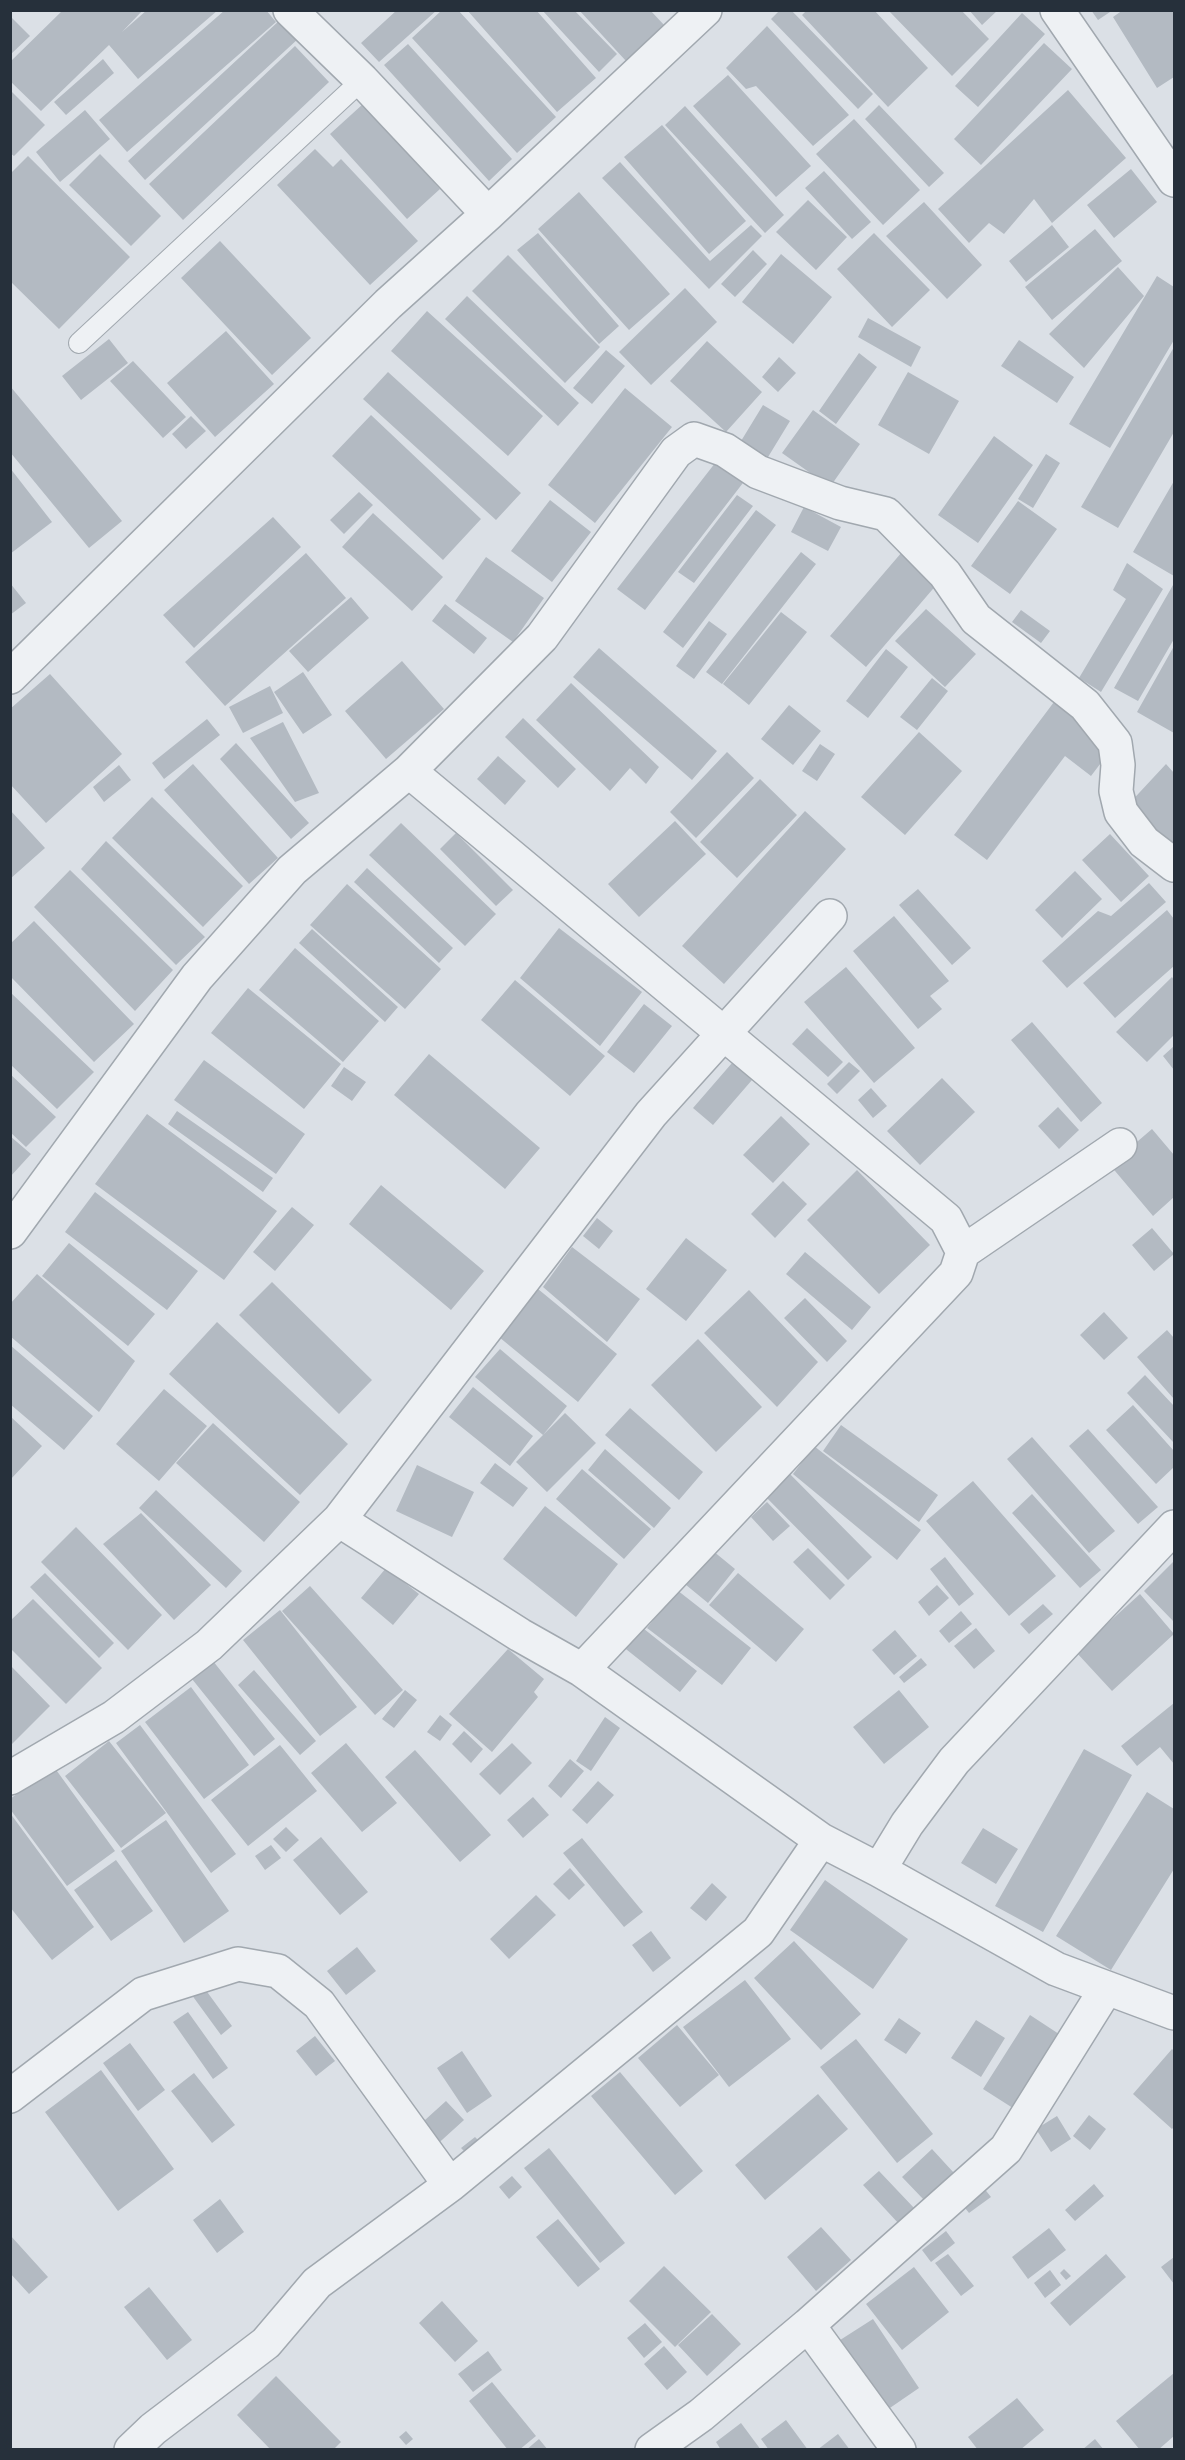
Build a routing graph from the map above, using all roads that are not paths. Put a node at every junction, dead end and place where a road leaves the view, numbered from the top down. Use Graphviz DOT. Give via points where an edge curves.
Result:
graph roads {
  1 [pos="290,10"];
  2 [pos="705,10"];
  3 [pos="1057,10"];
  4 [pos="362,80"];
  5 [pos="1174,180"];
  6 [pos="488,214"];
  7 [pos="80,343"];
  8 [pos="10,677"];
  9 [pos="409,771"];
  10 [pos="1174,865"];
  11 [pos="830,916"];
  12 [pos="722,1034"];
  13 [pos="1120,1145"];
  14 [pos="10,1232"];
  15 [pos="963,1252"];
  16 [pos="339,1520"];
  17 [pos="1174,1527"];
  18 [pos="582,1670"];
  19 [pos="10,1778"];
  20 [pos="821,1840"];
  21 [pos="879,1870"];
  22 [pos="1106,1989"];
  23 [pos="1174,2013"];
  24 [pos="10,2096"];
  25 [pos="450,2185"];
  26 [pos="808,2325"];
  27 [pos="131,2450"];
  28 [pos="652,2450"];
  29 [pos="899,2450"];
  1 -- 4 [label="street"];
  2 -- 6 [label="street"];
  3 -- 5 [label="street"];
  4 -- 6 [label="street"];
  4 -- 7 [label="lane"];
  6 -- 8 [label="street" via="388,304"];
  9 -- 10 [label="street" via="542,637 676,452 694,439 724,450 758,472 840,503 886,514 945,574 976,619 1085,705 1114,743 1121,812 1144,842"];
  9 -- 12 [label="street"];
  9 -- 14 [label="street" via="292,870 197,977"];
  11 -- 12 [label="street"];
  12 -- 15 [label="street" via="946,1219"];
  12 -- 16 [label="street" via="651,1114"];
  13 -- 15 [label="street"];
  15 -- 18 [label="street" via="956,1274"];
  16 -- 18 [label="street"];
  16 -- 19 [label="street" via="209,1645 114,1717"];
  17 -- 21 [label="street" via="954,1761 907,1824"];
  18 -- 20 [label="street"];
  20 -- 21 [label="street"];
  20 -- 25 [label="street" via="758,1932"];
  21 -- 22 [label="street" via="1056,1969"];
  22 -- 23 [label="street"];
  22 -- 26 [label="street" via="1006,2149"];
  24 -- 25 [label="street" via="143,1994 238,1964 278,1971 318,2004"];
  25 -- 27 [label="street" via="317,2283 266,2343"];
  26 -- 28 [label="street" via="701,2415"];
  26 -- 29 [label="street"];
}
